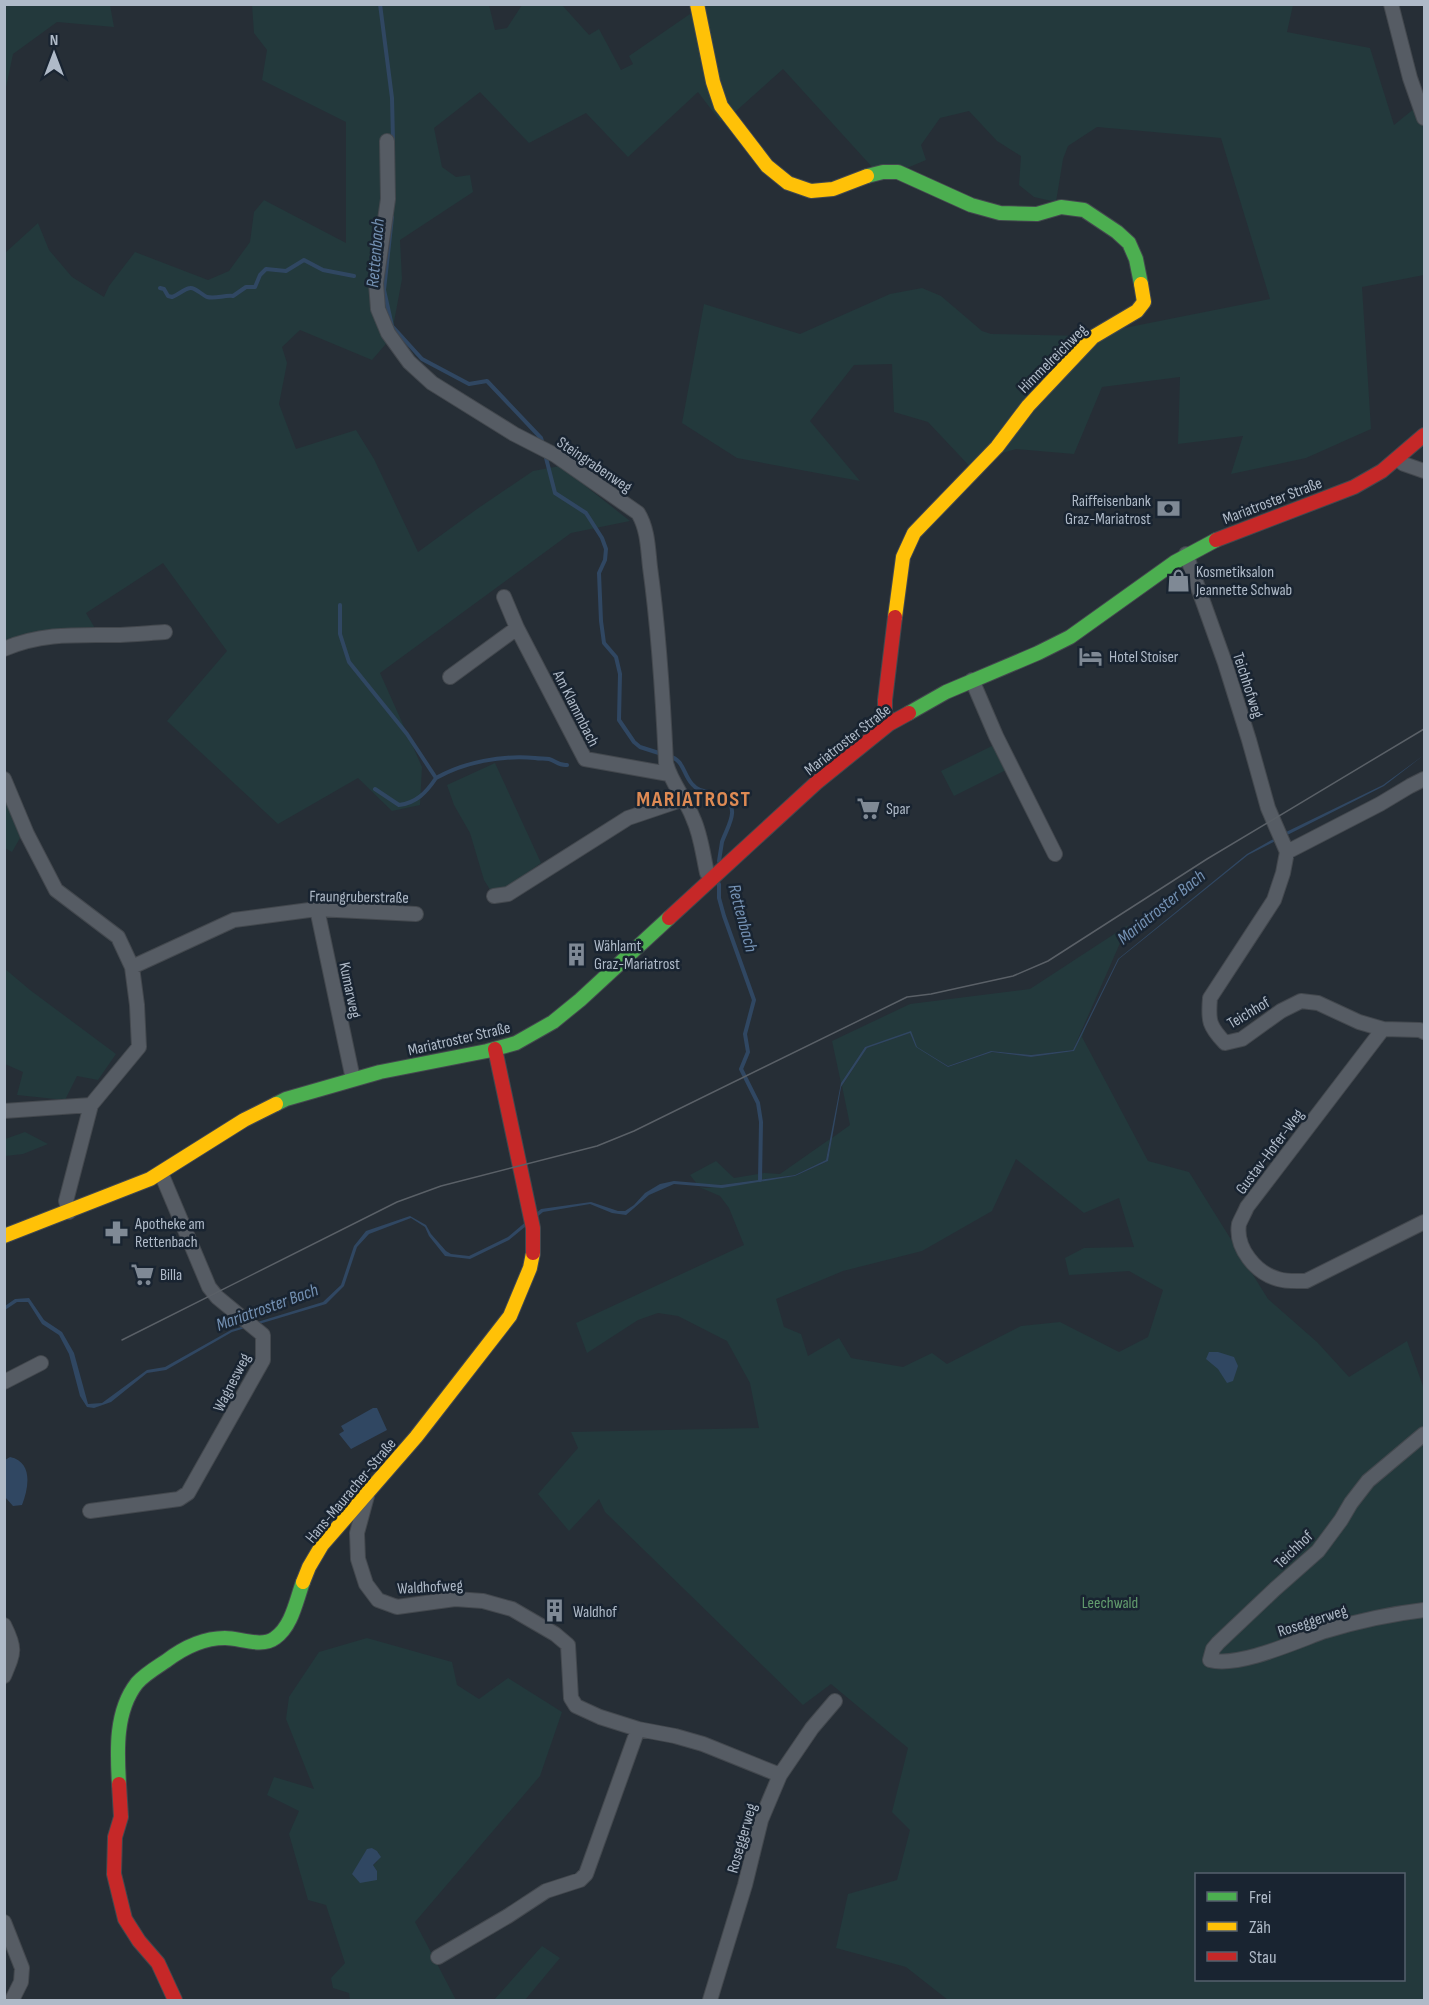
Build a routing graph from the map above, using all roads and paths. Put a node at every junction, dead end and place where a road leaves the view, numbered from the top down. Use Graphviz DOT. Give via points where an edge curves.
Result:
graph roads {
  1 [pos="697,4"];
  2 [pos="1391,4"];
  3 [pos="1425,118"];
  4 [pos="387,141"];
  5 [pos="1425,435"];
  6 [pos="1397,459"];
  7 [pos="1425,471"];
  8 [pos="1186,554"];
  9 [pos="504,597"];
  10 [pos="517,628"];
  11 [pos="165,632"];
  12 [pos="4,649"];
  13 [pos="450,677"];
  14 [pos="972,680"];
  15 [pos="889,724"];
  16 [pos="667,768"];
  17 [pos="4,779"];
  18 [pos="1425,779"];
  19 [pos="684,799"];
  20 [pos="1285,849"];
  21 [pos="1054,854"];
  22 [pos="719,872"];
  23 [pos="494,896"];
  24 [pos="317,909"];
  25 [pos="416,914"];
  26 [pos="132,967"];
  27 [pos="1383,1029"];
  28 [pos="1425,1032"];
  29 [pos="495,1049"];
  30 [pos="353,1079"];
  31 [pos="92,1105"];
  32 [pos="4,1111"];
  33 [pos="161,1173"];
  34 [pos="69,1212"];
  35 [pos="1425,1222"];
  36 [pos="4,1236"];
  37 [pos="41,1363"];
  38 [pos="4,1382"];
  39 [pos="1425,1434"];
  40 [pos="369,1491"];
  41 [pos="90,1511"];
  42 [pos="1425,1610"];
  43 [pos="4,1625"];
  44 [pos="1210,1660"];
  45 [pos="4,1676"];
  46 [pos="835,1701"];
  47 [pos="638,1729"];
  48 [pos="780,1775"];
  49 [pos="4,1922"];
  50 [pos="438,1957"];
  51 [pos="12,2001"];
  52 [pos="175,2001"];
  53 [pos="710,2001"];
  1 -- 15 [label="street, Himmelreichweg" via="722,107 770,169 794,186 826,191 893,171 971,206 1003,214 1046,213 1058,206 1078,208 1126,239 1137,262 1142,306 1093,337 1028,406 997,447 914,533 903,557 897,596 885,700"];
  2 -- 3 [label="street" via="1407,69"];
  4 -- 16 [label="street, Steingrabenweg" via="388,200 376,283 384,326 409,362 432,383 543,448 641,518 654,599"];
  5 -- 6 [label="street, Mariatroster Straße"];
  6 -- 7 [label="street"];
  6 -- 8 [label="street, Mariatroster Straße" via="1354,487"];
  8 -- 14 [label="street, Mariatroster Straße" via="1070,637"];
  8 -- 20 [label="street, Teichhofweg"];
  9 -- 10 [label="street, Am Klammbach"];
  10 -- 13 [label="street"];
  10 -- 16 [label="street, Am Klammbach" via="585,759"];
  11 -- 12 [label="street" via="44,636"];
  14 -- 15 [label="street, Mariatroster Straße"];
  14 -- 21 [label="street"];
  15 -- 22 [label="street, Mariatroster Straße" via="816,783"];
  16 -- 19 [label="street, Steingrabenweg"];
  17 -- 26 [label="street" via="56,890 118,937"];
  18 -- 20 [label="street"];
  19 -- 22 [label="street, Steingrabenweg" via="699,833 707,873"];
  19 -- 23 [label="street" via="628,818 508,894"];
  20 -- 27 [label="street, Teichhof" via="1283,873 1274,900 1210,998 1208,1017 1212,1030 1226,1043 1242,1039 1301,1001 1318,1003"];
  22 -- 29 [label="street, Mariatroster Straße" via="568,1011 532,1035"];
  24 -- 25 [label="street, Fraungruberstraße"];
  24 -- 26 [label="street, Fraungruberstraße" via="234,920"];
  24 -- 30 [label="street, Kumarweg"];
  26 -- 31 [label="street" via="140,1047"];
  27 -- 28 [label="street, Teichhof"];
  27 -- 35 [label="street, Gustav-Hofer-Weg" via="1247,1207 1239,1225 1241,1245 1251,1263 1275,1279 1306,1281"];
  29 -- 30 [label="street, Mariatroster Straße"];
  29 -- 40 [label="street, Hans-Mauracher-Straße" via="533,1228 530,1268 510,1316"];
  30 -- 33 [label="street, Mariatroster Straße" via="265,1109"];
  31 -- 32 [label="street"];
  31 -- 34 [label="street" via="66,1203"];
  33 -- 34 [label="street, Mariatroster Straße"];
  33 -- 41 [label="street, Wagnesweg" via="209,1287 263,1335 263,1360 188,1493 179,1499"];
  34 -- 36 [label="street, Mariatroster Straße"];
  37 -- 38 [label="street"];
  39 -- 44 [label="street, Teichhof" via="1368,1481 1318,1551 1218,1643"];
  40 -- 47 [label="street, Waldhofweg" via="357,1533 358,1559 366,1584 378,1600 397,1607 455,1599 512,1609 568,1645 571,1698 576,1706"];
  40 -- 52 [label="street, Hans-Mauracher-Straße" via="322,1545 309,1567 287,1626 273,1640 225,1638 197,1643 138,1682 125,1704 117,1745 121,1817 115,1837 114,1874 125,1919 158,1963"];
  42 -- 44 [label="street, Roseggerweg" via="1382,1615 1244,1658"];
  43 -- 45 [label="street" via="14,1654"];
  46 -- 48 [label="street, Roseggerweg"];
  47 -- 48 [label="street, Waldhofweg" via="703,1744"];
  47 -- 50 [label="street" via="586,1874 580,1880 546,1891"];
  48 -- 53 [label="street, Roseggerweg" via="761,1820"];
  49 -- 51 [label="street" via="22,1968 21,1982"];
}
